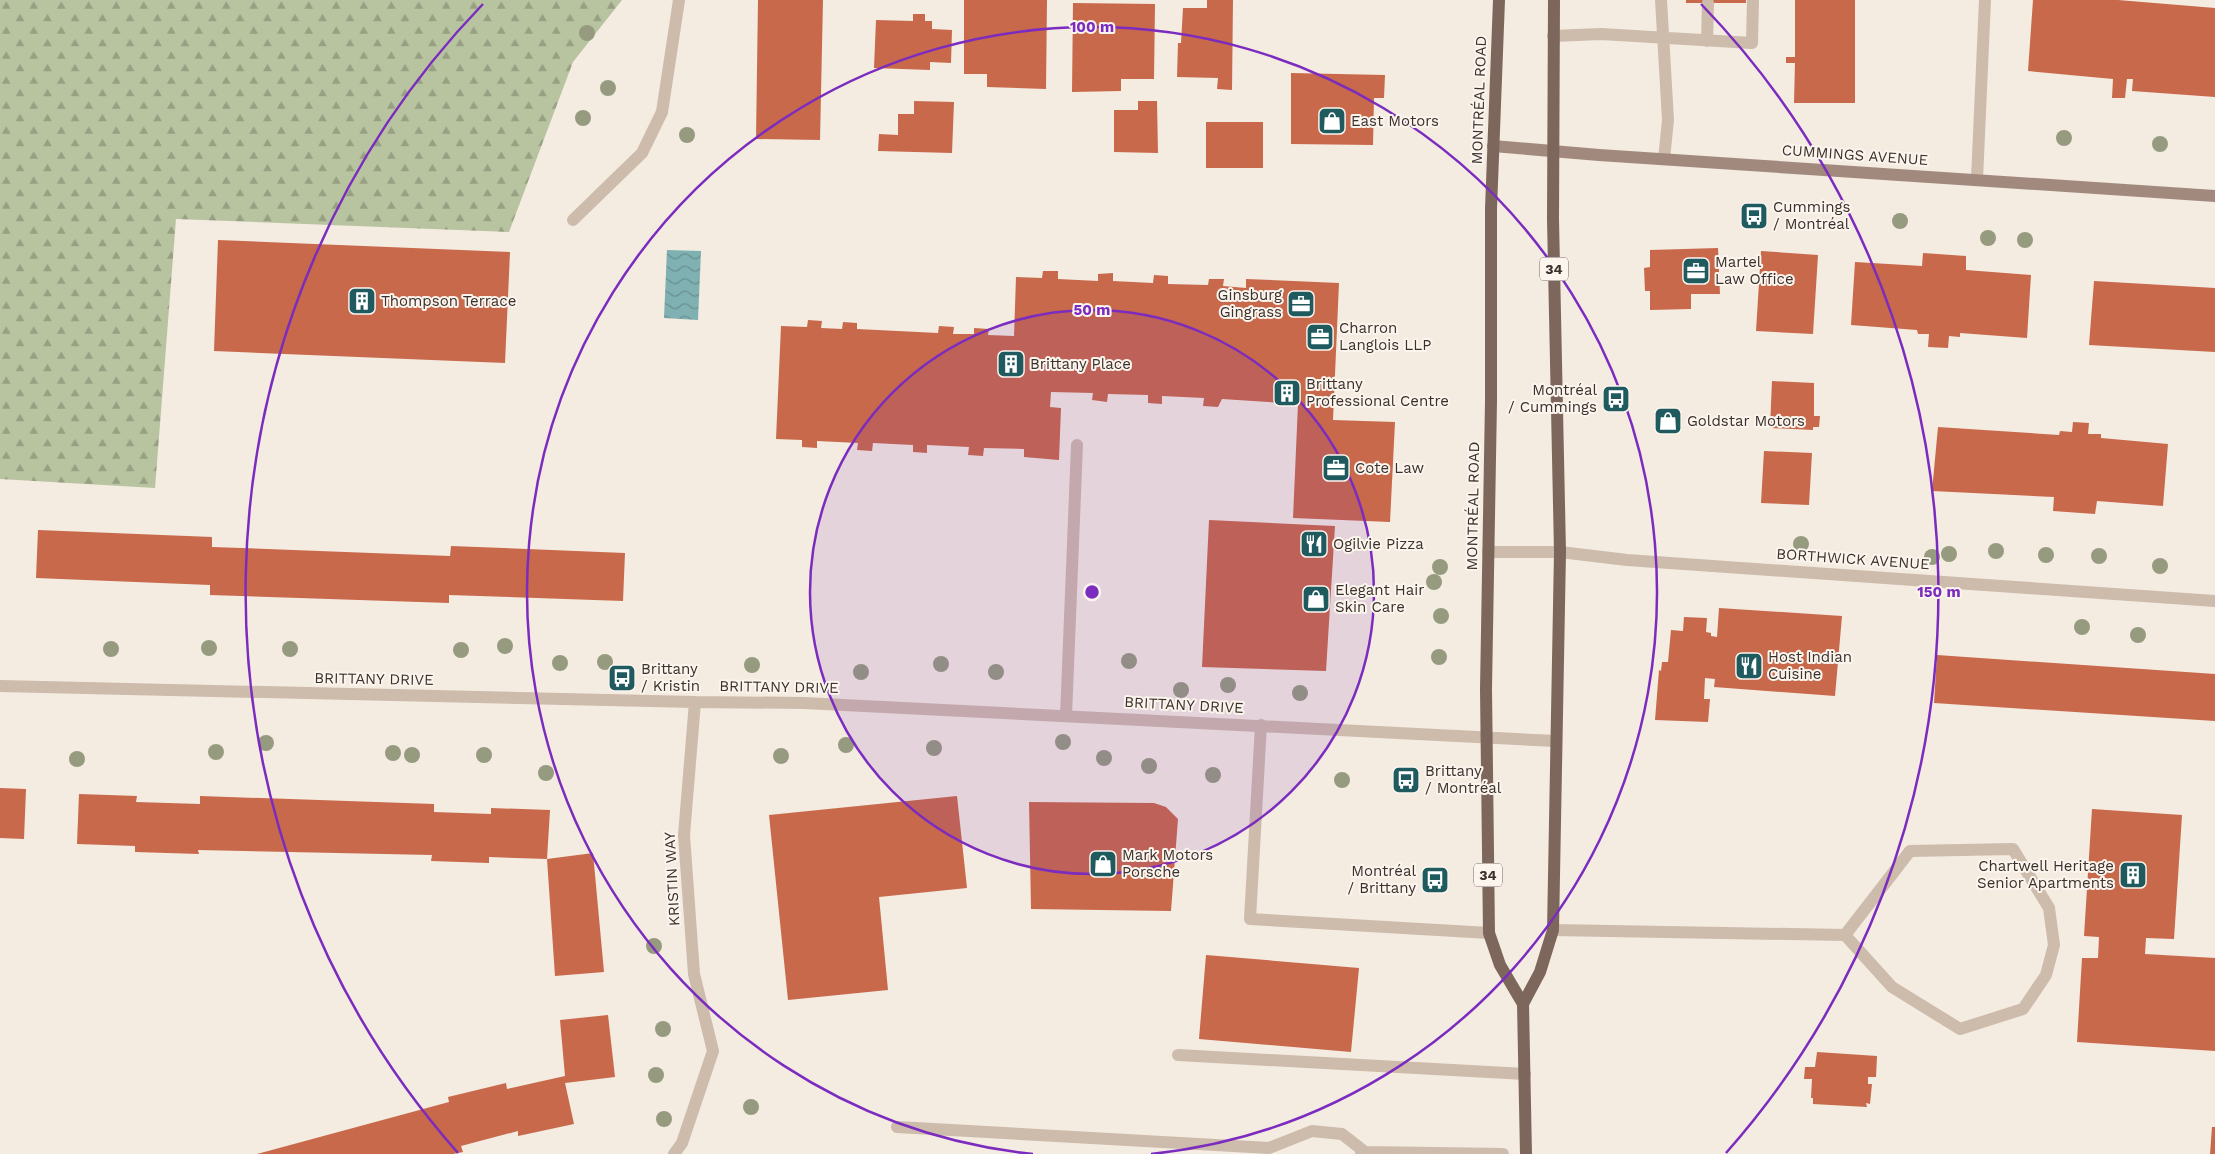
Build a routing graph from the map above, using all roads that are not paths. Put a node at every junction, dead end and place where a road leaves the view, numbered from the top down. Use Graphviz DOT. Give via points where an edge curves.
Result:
graph roads {
  1 [pos="679,0"];
  2 [pos="1499,0"];
  3 [pos="1554,0"];
  4 [pos="1661,0"];
  5 [pos="1753,0"];
  6 [pos="1985,0"];
  7 [pos="1708,4"];
  8 [pos="1553,36"];
  9 [pos="1662,38"];
  10 [pos="1708,41"];
  11 [pos="1494,146"];
  12 [pos="1554,151"];
  13 [pos="1664,159"];
  14 [pos="1977,179"];
  15 [pos="2215,196"];
  16 [pos="573,220"];
  17 [pos="1077,445"];
  18 [pos="1488,552"];
  19 [pos="1560,552"];
  20 [pos="2215,601"];
  21 [pos="0,686"];
  22 [pos="695,702"];
  23 [pos="1066,716"];
  24 [pos="1262,725"];
  25 [pos="1488,738"];
  26 [pos="1556,741"];
  27 [pos="1553,930"];
  28 [pos="1489,933"];
  29 [pos="1845,935"];
  30 [pos="1523,1004"];
  31 [pos="1178,1055"];
  32 [pos="1525,1074"];
  33 [pos="897,1127"];
  34 [pos="1274,1151"];
  35 [pos="1363,1153"];
  36 [pos="674,1154"];
  37 [pos="1503,1154"];
  38 [pos="1526,1154"];
  1 -- 16 [label="street" via="662,112 654,129 642,153"];
  2 -- 11 [label="main road, MONTRÉAL ROAD / 34"];
  3 -- 8 [label="main road, MONTRÉAL ROAD / 34"];
  4 -- 9 [label="street"];
  5 -- 10 [label="street" via="1752,43"];
  6 -- 14 [label="street"];
  7 -- 10 [label="street"];
  8 -- 9 [label="street" via="1601,34"];
  8 -- 12 [label="main road, MONTRÉAL ROAD / 34"];
  9 -- 10 [label="street"];
  9 -- 13 [label="street" via="1668,120"];
  11 -- 12 [label="street, CUMMINGS AVENUE"];
  11 -- 18 [label="main road, MONTRÉAL ROAD / 34"];
  12 -- 13 [label="street, CUMMINGS AVENUE"];
  12 -- 19 [label="main road, MONTRÉAL ROAD / 34"];
  13 -- 14 [label="street, CUMMINGS AVENUE"];
  14 -- 15 [label="street, CUMMINGS AVENUE"];
  17 -- 23 [label="street"];
  18 -- 19 [label="street, BORTHWICK AVENUE"];
  18 -- 25 [label="main road, MONTRÉAL ROAD / 34"];
  19 -- 20 [label="street, BORTHWICK AVENUE" via="1627,560"];
  19 -- 26 [label="main road, MONTRÉAL ROAD / 34"];
  21 -- 22 [label="street, BRITTANY DRIVE"];
  22 -- 23 [label="street, BRITTANY DRIVE" via="804,703"];
  22 -- 36 [label="street, KRISTIN WAY" via="684,835 694,974 713,1051 682,1143"];
  23 -- 24 [label="street, BRITTANY DRIVE"];
  24 -- 25 [label="street, BRITTANY DRIVE"];
  24 -- 28 [label="street" via="1250,919"];
  25 -- 26 [label="street, BRITTANY DRIVE"];
  25 -- 28 [label="main road, MONTRÉAL ROAD / 34"];
  26 -- 27 [label="main road, MONTRÉAL ROAD / 34"];
  27 -- 29 [label="street"];
  27 -- 30 [label="main road, MONTRÉAL ROAD / 34" via="1540,972"];
  28 -- 30 [label="main road, MONTRÉAL ROAD / 34" via="1500,965"];
  29 -- 29 [label="street" via="1892,987 1960,1029 2022,1009 2046,975 2054,945 2049,908 2012,849 1910,851"];
  30 -- 32 [label="main road, MONTRÉAL ROAD / 34"];
  31 -- 32 [label="street"];
  32 -- 38 [label="main road, MONTRÉAL ROAD / 34"];
  33 -- 34 [label="street"];
  34 -- 35 [label="street" via="1312,1131 1342,1134"];
  35 -- 37 [label="street"];
}
